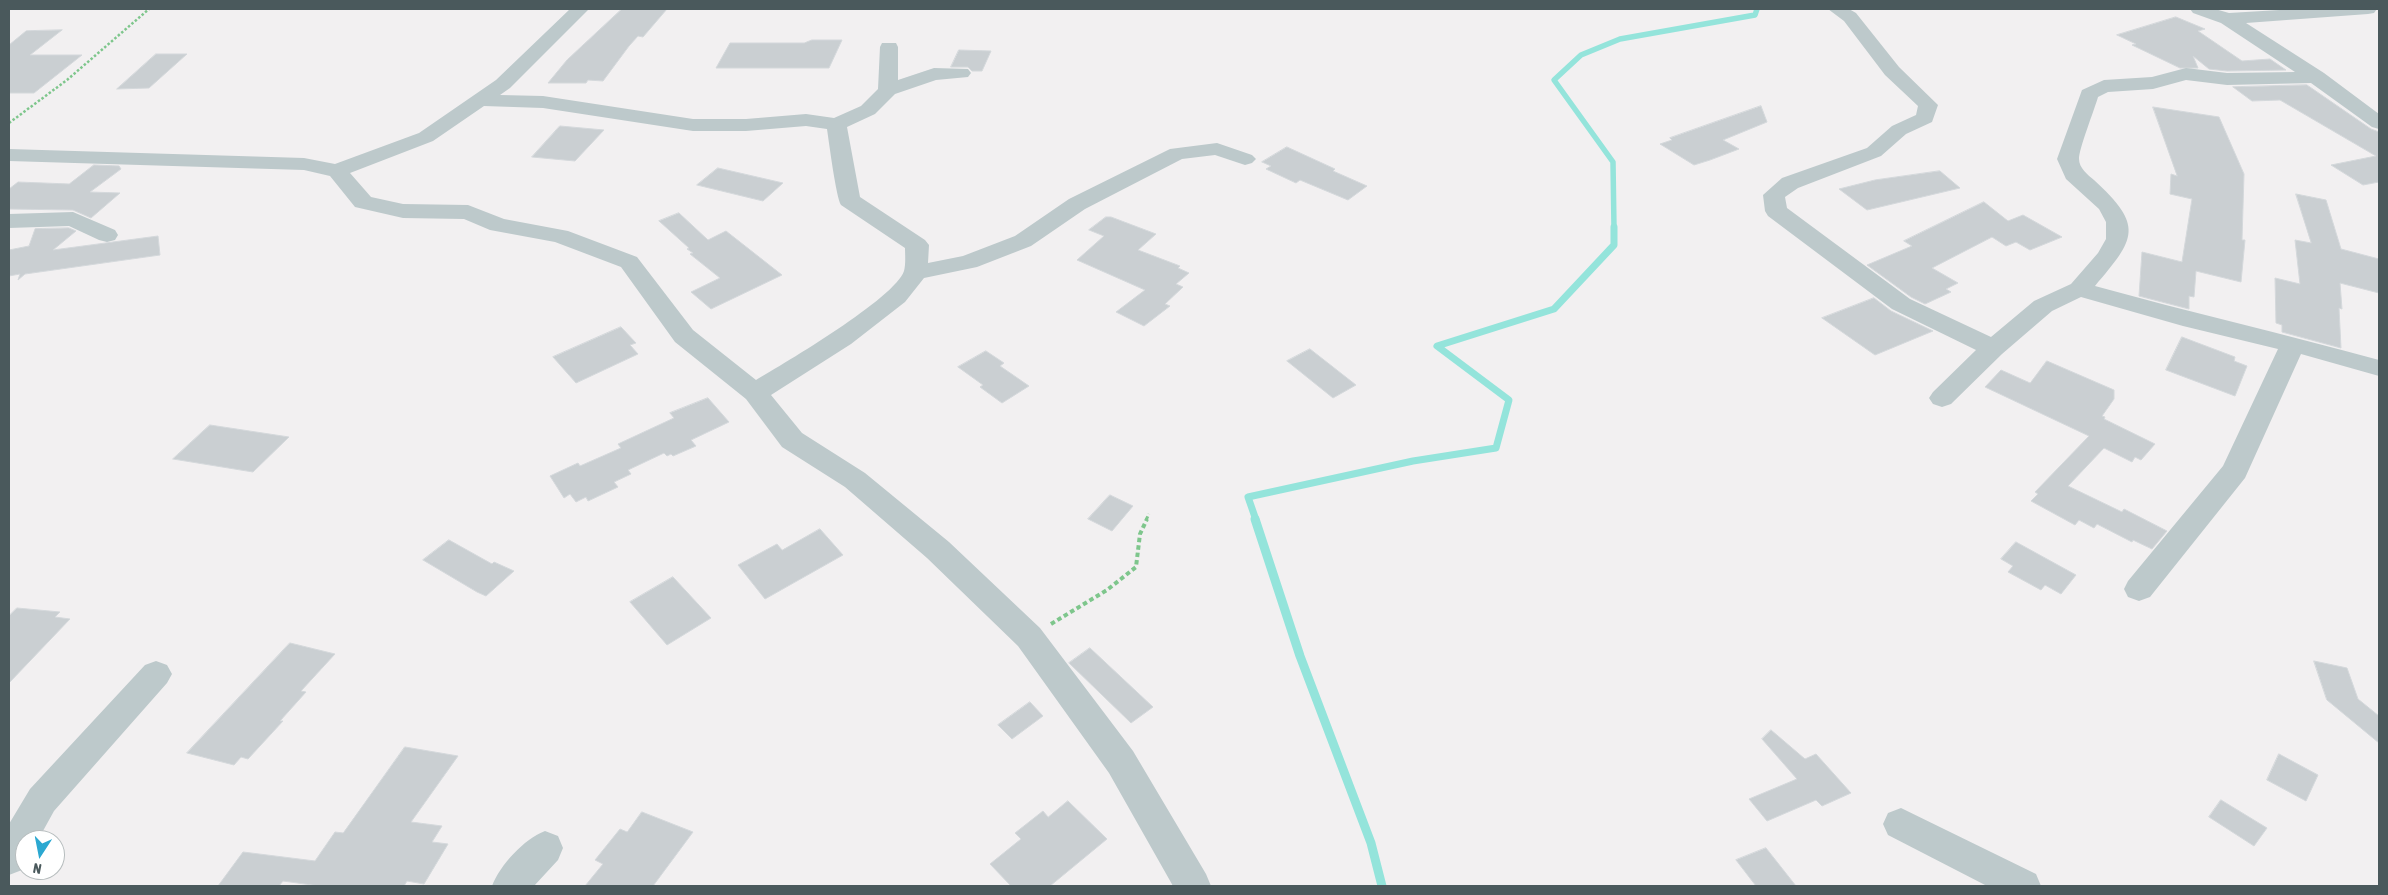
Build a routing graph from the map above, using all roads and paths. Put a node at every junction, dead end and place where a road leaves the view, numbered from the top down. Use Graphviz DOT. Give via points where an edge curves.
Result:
graph roads {
  1 [pos="148,9"];
  2 [pos="580,9"];
  3 [pos="1836,9"];
  4 [pos="2198,9"];
  5 [pos="2368,9"];
  6 [pos="2227,19"];
  7 [pos="889,48"];
  8 [pos="961,73"];
  9 [pos="2317,77"];
  10 [pos="888,90"];
  11 [pos="481,100"];
  12 [pos="2379,123"];
  13 [pos="9,124"];
  14 [pos="836,124"];
  15 [pos="9,155"];
  16 [pos="1245,159"];
  17 [pos="337,171"];
  18 [pos="9,221"];
  19 [pos="107,235"];
  20 [pos="916,272"];
  21 [pos="2079,288"];
  22 [pos="2293,344"];
  23 [pos="1993,348"];
  24 [pos="2379,368"];
  25 [pos="755,393"];
  26 [pos="1942,398"];
  27 [pos="1150,514"];
  28 [pos="2139,589"];
  29 [pos="1029,637"];
  30 [pos="156,674"];
  31 [pos="1901,824"];
  32 [pos="545,848"];
  33 [pos="9,858"];
  34 [pos="510,886"];
  35 [pos="1193,886"];
  36 [pos="2023,886"];
  1 -- 13 [label="path" via="67,80"];
  2 -- 11 [label="street"];
  3 -- 23 [label="street" via="1850,17 1892,71 1928,104 1925,118 1899,130 1874,152 1790,183 1774,195 1776,211 1901,304"];
  4 -- 6 [label="street"];
  5 -- 6 [label="street"];
  6 -- 9 [label="street"];
  7 -- 10 [label="street"];
  8 -- 10 [label="street" via="934,74"];
  9 -- 12 [label="street"];
  9 -- 21 [label="street" via="2227,79 2186,74 2153,83 2104,86 2089,94 2068,159 2074,174 2109,206 2117,222 2117,239 2108,256"];
  10 -- 14 [label="street" via="868,110"];
  11 -- 14 [label="street" via="543,102 693,126 806,120"];
  11 -- 17 [label="street" via="426,137"];
  14 -- 20 [label="street" via="849,200 917,246"];
  15 -- 17 [label="street" via="304,164"];
  16 -- 20 [label="street" via="1217,149 1177,153 1077,204 1023,240 969,262"];
  17 -- 25 [label="street" via="362,202 402,211 468,212 498,225 560,236 629,262 684,336"];
  18 -- 19 [label="street" via="73,218"];
  20 -- 25 [label="street" via="896,296 842,338"];
  21 -- 22 [label="street" via="2192,321"];
  21 -- 23 [label="street" via="2043,306"];
  22 -- 24 [label="street"];
  22 -- 28 [label="street" via="2235,471"];
  23 -- 26 [label="street"];
  25 -- 29 [label="street" via="792,440 855,480 938,550"];
  27 -- 29 [label="path" via="1140,534 1136,567 1107,590"];
  29 -- 35 [label="street" via="1121,762"];
  30 -- 33 [label="street" via="42,800"];
  31 -- 36 [label="street"];
  32 -- 34 [label="street"];
}
